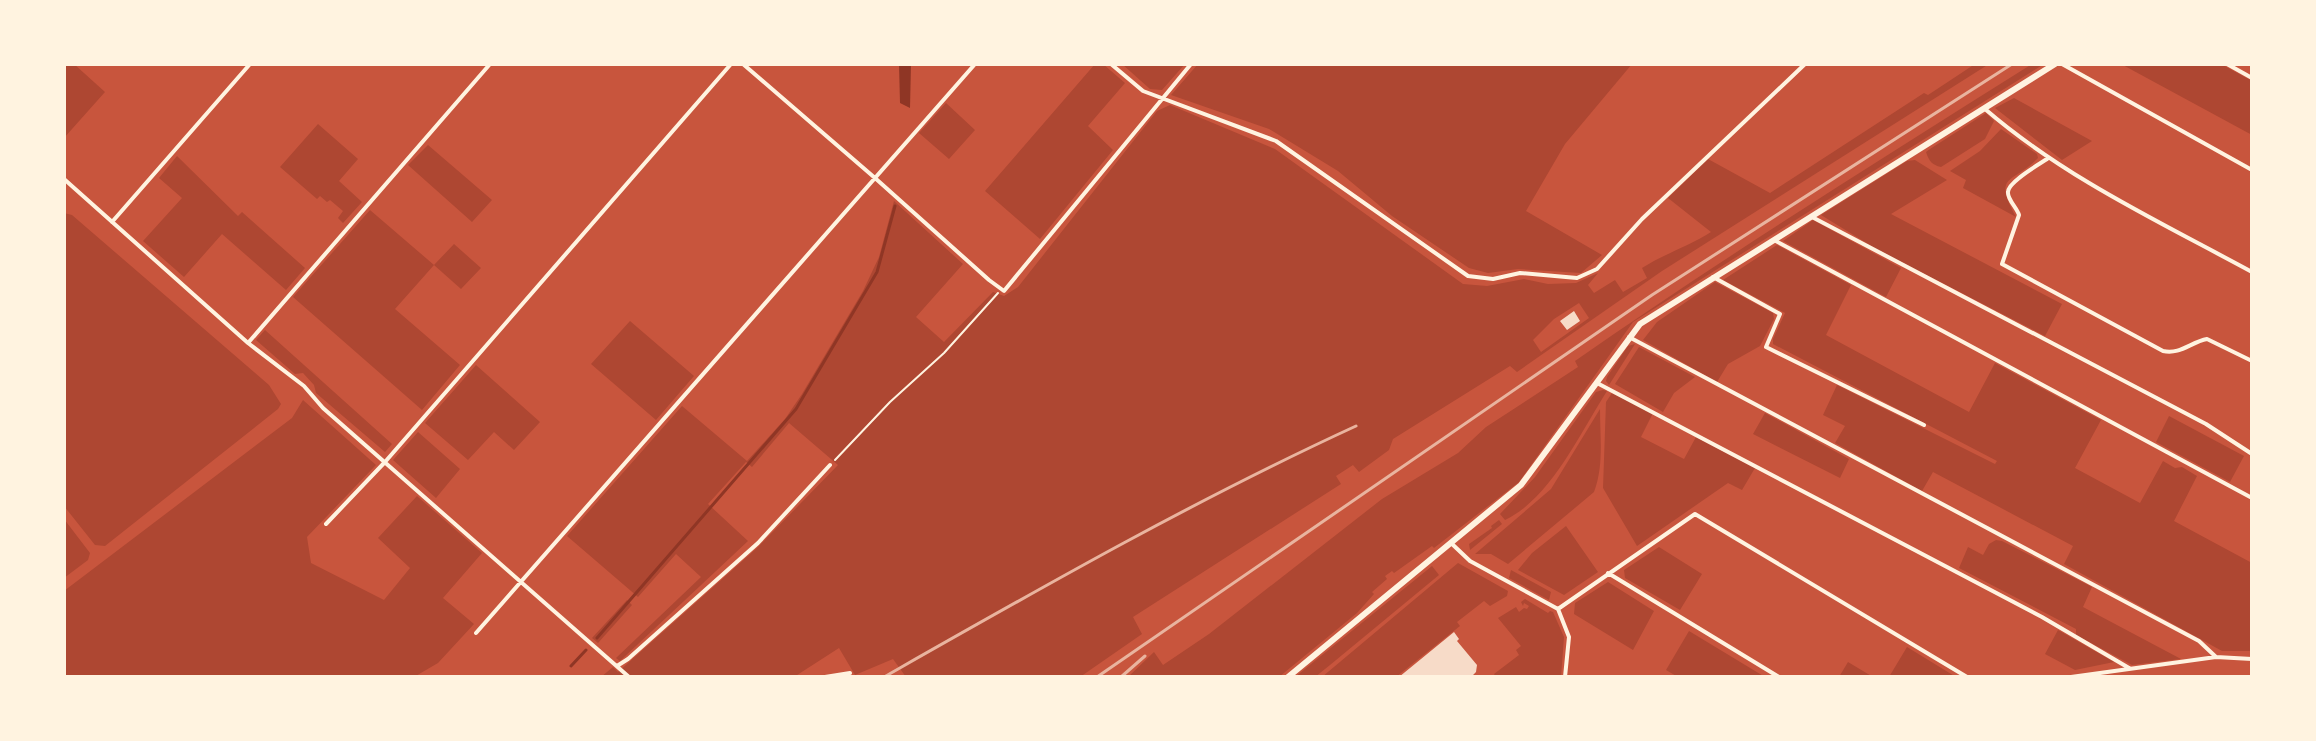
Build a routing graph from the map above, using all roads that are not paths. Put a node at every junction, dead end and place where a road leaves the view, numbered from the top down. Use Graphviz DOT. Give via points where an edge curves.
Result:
graph roads {
  1 [pos="250,64"];
  2 [pos="490,64"];
  3 [pos="731,64"];
  4 [pos="743,64"];
  5 [pos="975,64"];
  6 [pos="1111,64"];
  7 [pos="1191,64"];
  8 [pos="1805,64"];
  9 [pos="2055,64"];
  10 [pos="2062,64"];
  11 [pos="2227,64"];
  12 [pos="2252,78"];
  13 [pos="1163,97"];
  14 [pos="1983,108"];
  15 [pos="2047,159"];
  16 [pos="2252,170"];
  17 [pos="875,178"];
  18 [pos="64,179"];
  19 [pos="1810,216"];
  20 [pos="112,222"];
  21 [pos="1772,239"];
  22 [pos="2252,272"];
  23 [pos="1713,277"];
  24 [pos="1629,336"];
  25 [pos="248,343"];
  26 [pos="2252,361"];
  27 [pos="1597,383"];
  28 [pos="1924,425"];
  29 [pos="2252,454"];
  30 [pos="385,462"];
  31 [pos="830,465"];
  32 [pos="2252,498"];
  33 [pos="326,524"];
  34 [pos="1451,543"];
  35 [pos="1608,573"];
  36 [pos="523,581"];
  37 [pos="1558,609"];
  38 [pos="476,633"];
  39 [pos="2216,657"];
  40 [pos="2252,659"];
  41 [pos="617,666"];
  42 [pos="2129,668"];
  43 [pos="850,673"];
  44 [pos="629,677"];
  45 [pos="825,677"];
  46 [pos="1288,677"];
  47 [pos="1565,677"];
  48 [pos="1779,677"];
  49 [pos="1967,677"];
  50 [pos="2071,677"];
  1 -- 20 [label="street"];
  2 -- 25 [label="street"];
  3 -- 30 [label="street"];
  4 -- 17 [label="street"];
  5 -- 17 [label="street"];
  6 -- 13 [label="street" via="1141,90"];
  7 -- 13 [label="street"];
  8 -- 13 [label="street" via="1642,219 1597,269 1577,278 1468,276 1276,141"];
  9 -- 14 [label="street"];
  10 -- 16 [label="street"];
  11 -- 12 [label="street"];
  13 -- 17 [label="street" via="1003,290"];
  14 -- 15 [label="street"];
  14 -- 19 [label="street"];
  15 -- 22 [label="street"];
  15 -- 26 [label="street" via="2008,190 2019,215 2002,264 2163,351 2179,351 2207,339"];
  17 -- 36 [label="street"];
  18 -- 20 [label="street"];
  19 -- 21 [label="street"];
  19 -- 29 [label="street" via="2195,418"];
  20 -- 25 [label="street"];
  21 -- 23 [label="street"];
  21 -- 32 [label="street"];
  23 -- 24 [label="street" via="1649,317"];
  23 -- 28 [label="street" via="1780,314 1766,347"];
  24 -- 27 [label="street"];
  24 -- 39 [label="street" via="2172,626"];
  25 -- 30 [label="street" via="304,386"];
  27 -- 34 [label="street" via="1528,478"];
  27 -- 42 [label="street"];
  30 -- 33 [label="street"];
  30 -- 36 [label="street"];
  31 -- 41 [label="street" via="758,543"];
  34 -- 37 [label="street" via="1470,561"];
  34 -- 46 [label="street"];
  35 -- 37 [label="street"];
  35 -- 48 [label="street"];
  35 -- 49 [label="street" via="1695,514"];
  36 -- 38 [label="street"];
  36 -- 41 [label="street"];
  37 -- 47 [label="street" via="1569,637"];
  39 -- 40 [label="street"];
  39 -- 42 [label="street"];
  41 -- 44 [label="street"];
  42 -- 50 [label="street"];
  43 -- 45 [label="street"];
}
